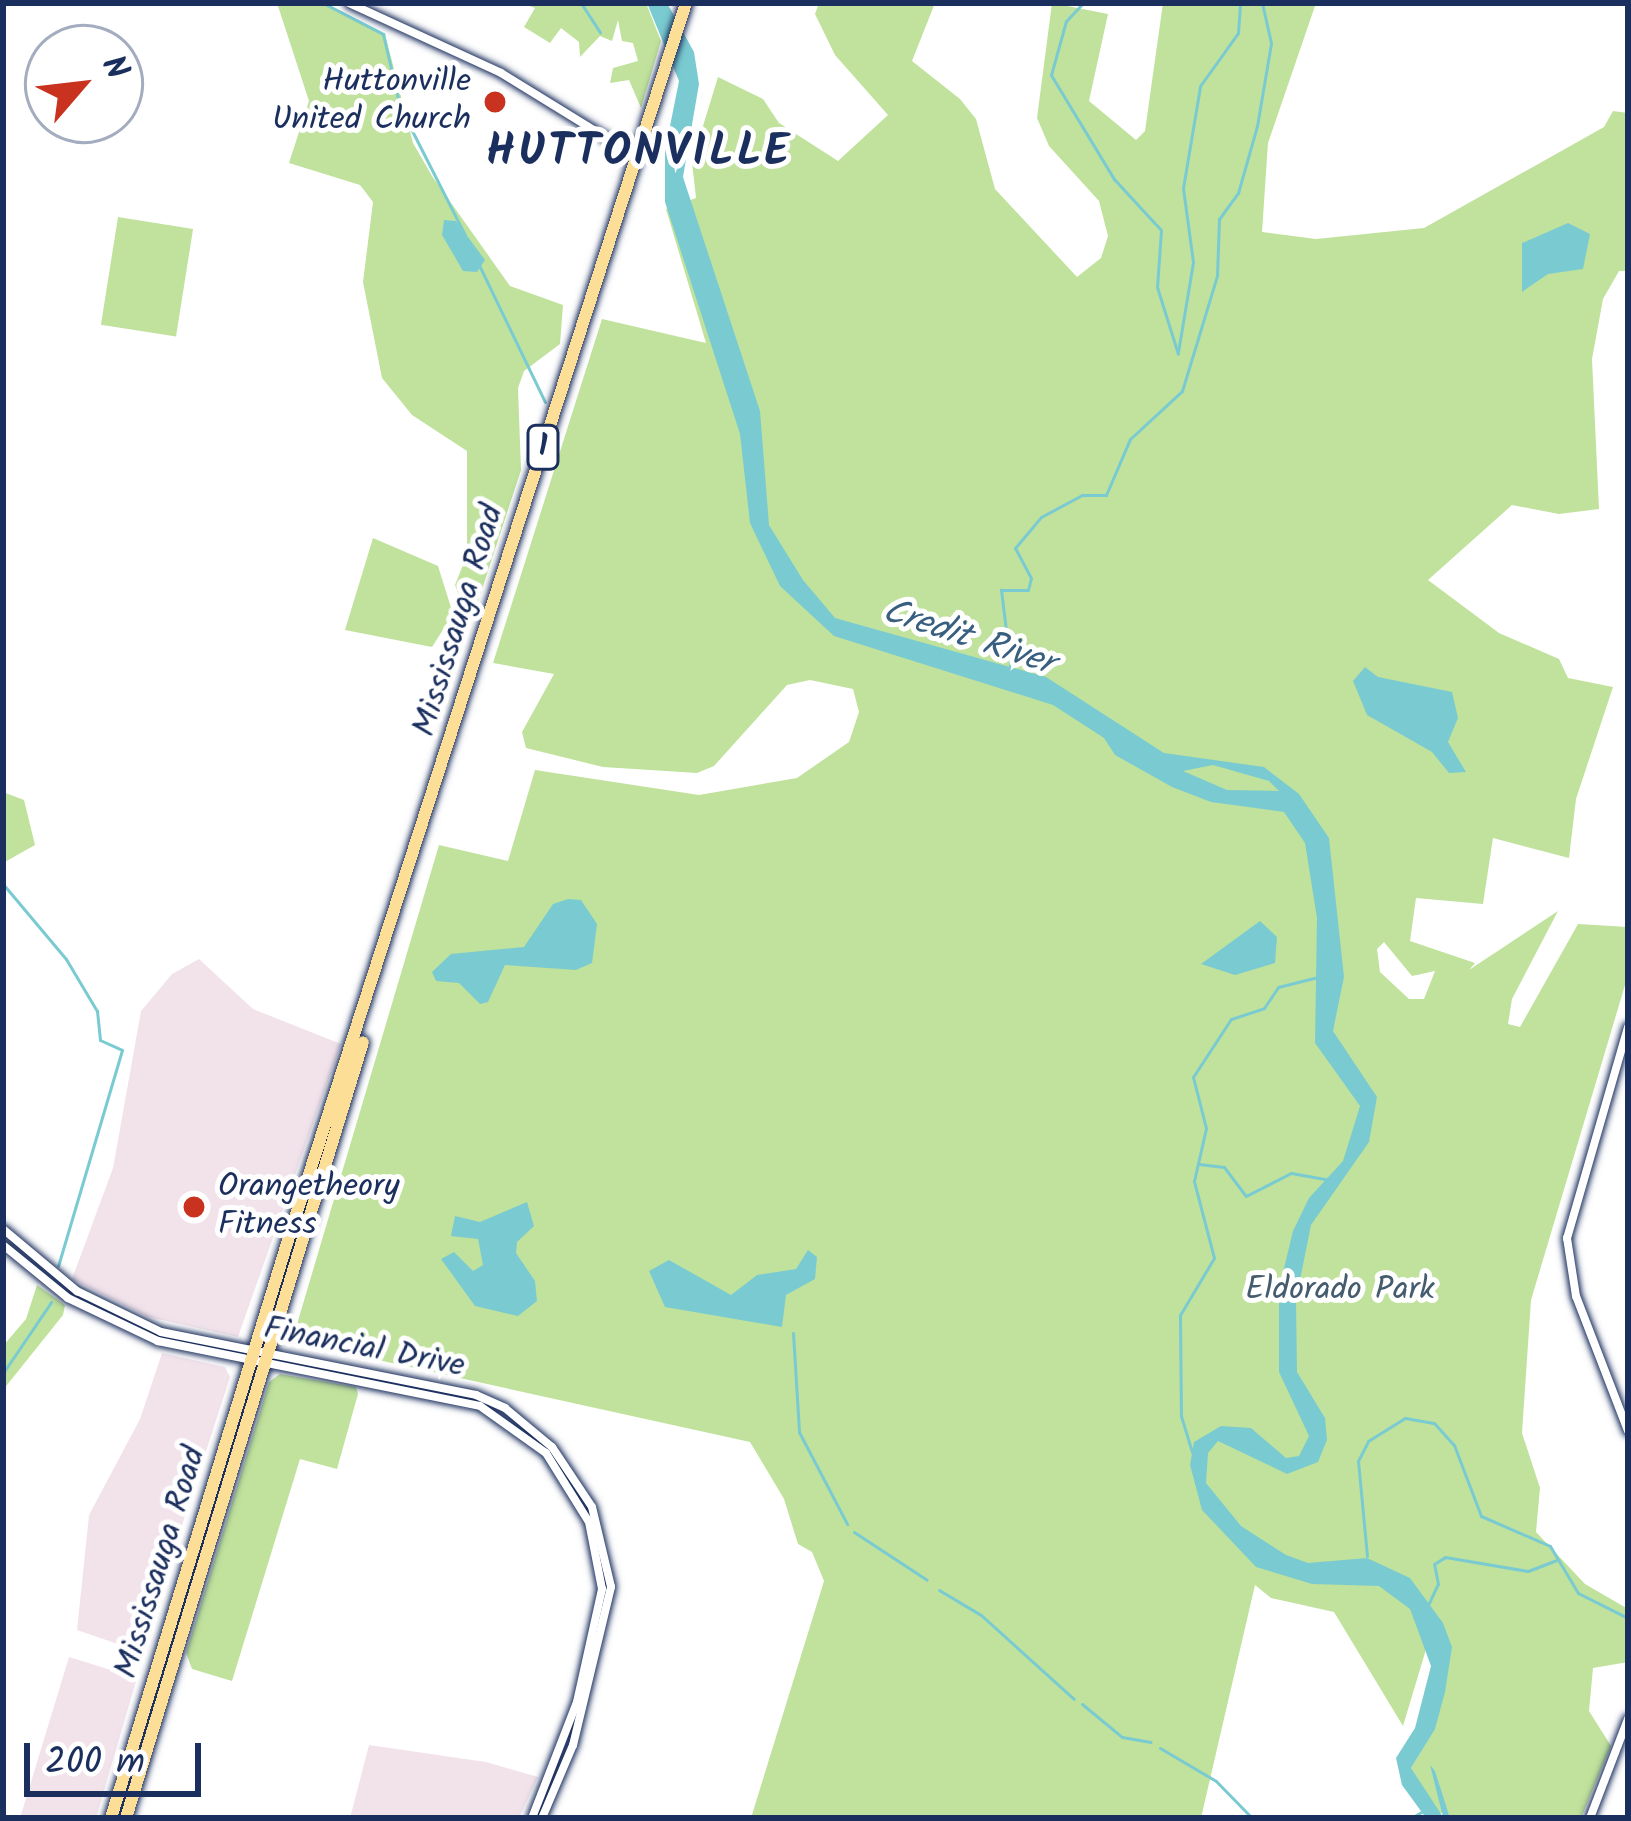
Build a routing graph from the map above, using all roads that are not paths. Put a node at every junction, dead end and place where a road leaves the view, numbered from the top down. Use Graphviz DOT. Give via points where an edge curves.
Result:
graph roads {
  1 [pos="350,3"];
  2 [pos="686,3"];
  3 [pos="636,155"];
  4 [pos="1628,1027"];
  5 [pos="3,1229"];
  6 [pos="3,1245"];
  7 [pos="260,1357"];
  8 [pos="1628,1431"];
  9 [pos="1628,1719"];
  10 [pos="111,1818"];
  11 [pos="126,1818"];
  12 [pos="532,1818"];
  13 [pos="542,1818"];
  14 [pos="1591,1818"];
  1 -- 3 [label="street" via="501,73"];
  2 -- 3 [label="main road, Mississauga Road / 1"];
  3 -- 7 [label="main road, Mississauga Road / 1"];
  4 -- 8 [label="street" via="1567,1238 1576,1296"];
  5 -- 7 [label="street, Financial Drive" via="52,1274 107,1308"];
  6 -- 7 [label="street, Financial Drive" via="52,1288 111,1322 175,1347"];
  7 -- 10 [label="main road, Mississauga Road / 1"];
  7 -- 11 [label="main road, Mississauga Road / 1"];
  7 -- 12 [label="street, Financial Drive" via="480,1406 530,1437 575,1492 598,1553 600,1606 571,1719"];
  7 -- 13 [label="street, Financial Drive" via="476,1395 526,1423 582,1486 607,1550 609,1606 573,1745"];
  9 -- 14 [label="street"];
}
